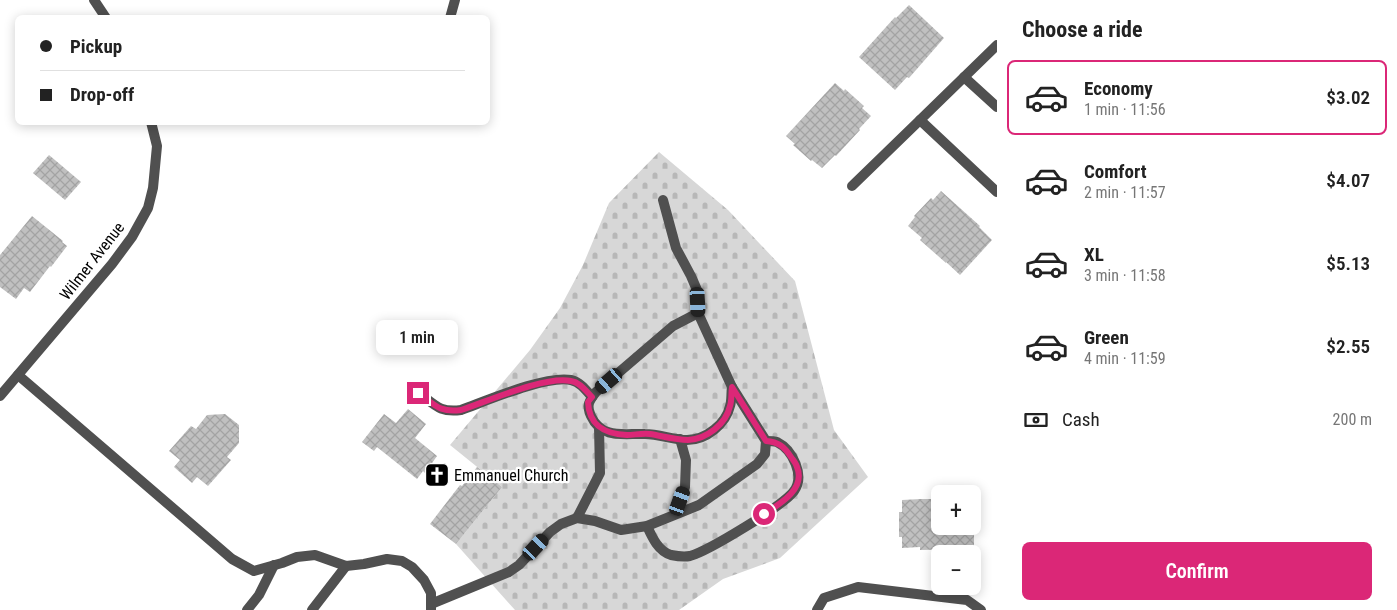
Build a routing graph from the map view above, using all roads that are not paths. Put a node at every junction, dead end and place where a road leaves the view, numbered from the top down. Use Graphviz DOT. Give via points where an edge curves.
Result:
graph roads {
  1 [pos="94,0"];
  2 [pos="455,0"];
  3 [pos="104,15"];
  4 [pos="451,15"];
  5 [pos="997,45"];
  6 [pos="964,77"];
  7 [pos="997,107"];
  8 [pos="920,120"];
  9 [pos="152,125"];
  10 [pos="852,186"];
  11 [pos="997,192"];
  12 [pos="663,200"];
  13 [pos="698,313"];
  14 [pos="18,375"];
  15 [pos="732,387"];
  16 [pos="418,393"];
  17 [pos="0,396"];
  18 [pos="592,397"];
  19 [pos="599,427"];
  20 [pos="680,439"];
  21 [pos="766,441"];
  22 [pos="676,514"];
  23 [pos="576,518"];
  24 [pos="647,526"];
  25 [pos="274,565"];
  26 [pos="346,566"];
  27 [pos="431,607"];
  28 [pos="247,610"];
  29 [pos="312,610"];
  30 [pos="817,610"];
  31 [pos="981,610"];
  1 -- 3 [label="street"];
  2 -- 4 [label="street"];
  5 -- 6 [label="street"];
  6 -- 7 [label="street"];
  6 -- 8 [label="street"];
  8 -- 10 [label="street"];
  8 -- 11 [label="street"];
  9 -- 14 [label="street, Wilmer Avenue" via="157,146 148,208 112,264"];
  12 -- 13 [label="street" via="676,248 697,290"];
  13 -- 15 [label="street"];
  13 -- 18 [label="street" via="673,326"];
  14 -- 17 [label="street, Wilmer Avenue"];
  14 -- 25 [label="street" via="232,559 254,571"];
  15 -- 20 [label="street" via="727,415 716,429 702,437"];
  15 -- 21 [label="street"];
  16 -- 18 [label="street" via="450,412 537,384 562,380 581,385"];
  18 -- 19 [label="street" via="588,410"];
  19 -- 20 [label="street" via="608,433"];
  19 -- 23 [label="street" via="600,473"];
  20 -- 22 [label="street" via="686,460 685,487"];
  21 -- 22 [label="street" via="764,454 757,464 699,505"];
  21 -- 24 [label="street" via="776,442 787,450 797,467 799,480 794,491 776,507 688,557 669,554 655,544"];
  22 -- 24 [label="street"];
  23 -- 24 [label="street" via="621,530"];
  23 -- 27 [label="street" via="550,532 509,572"];
  25 -- 26 [label="street" via="315,555"];
  25 -- 28 [label="street" via="259,595"];
  26 -- 27 [label="street" via="387,559 402,561 424,580 431,593"];
  26 -- 29 [label="street"];
  30 -- 31 [label="street" via="824,598 858,587 967,600"];
}
